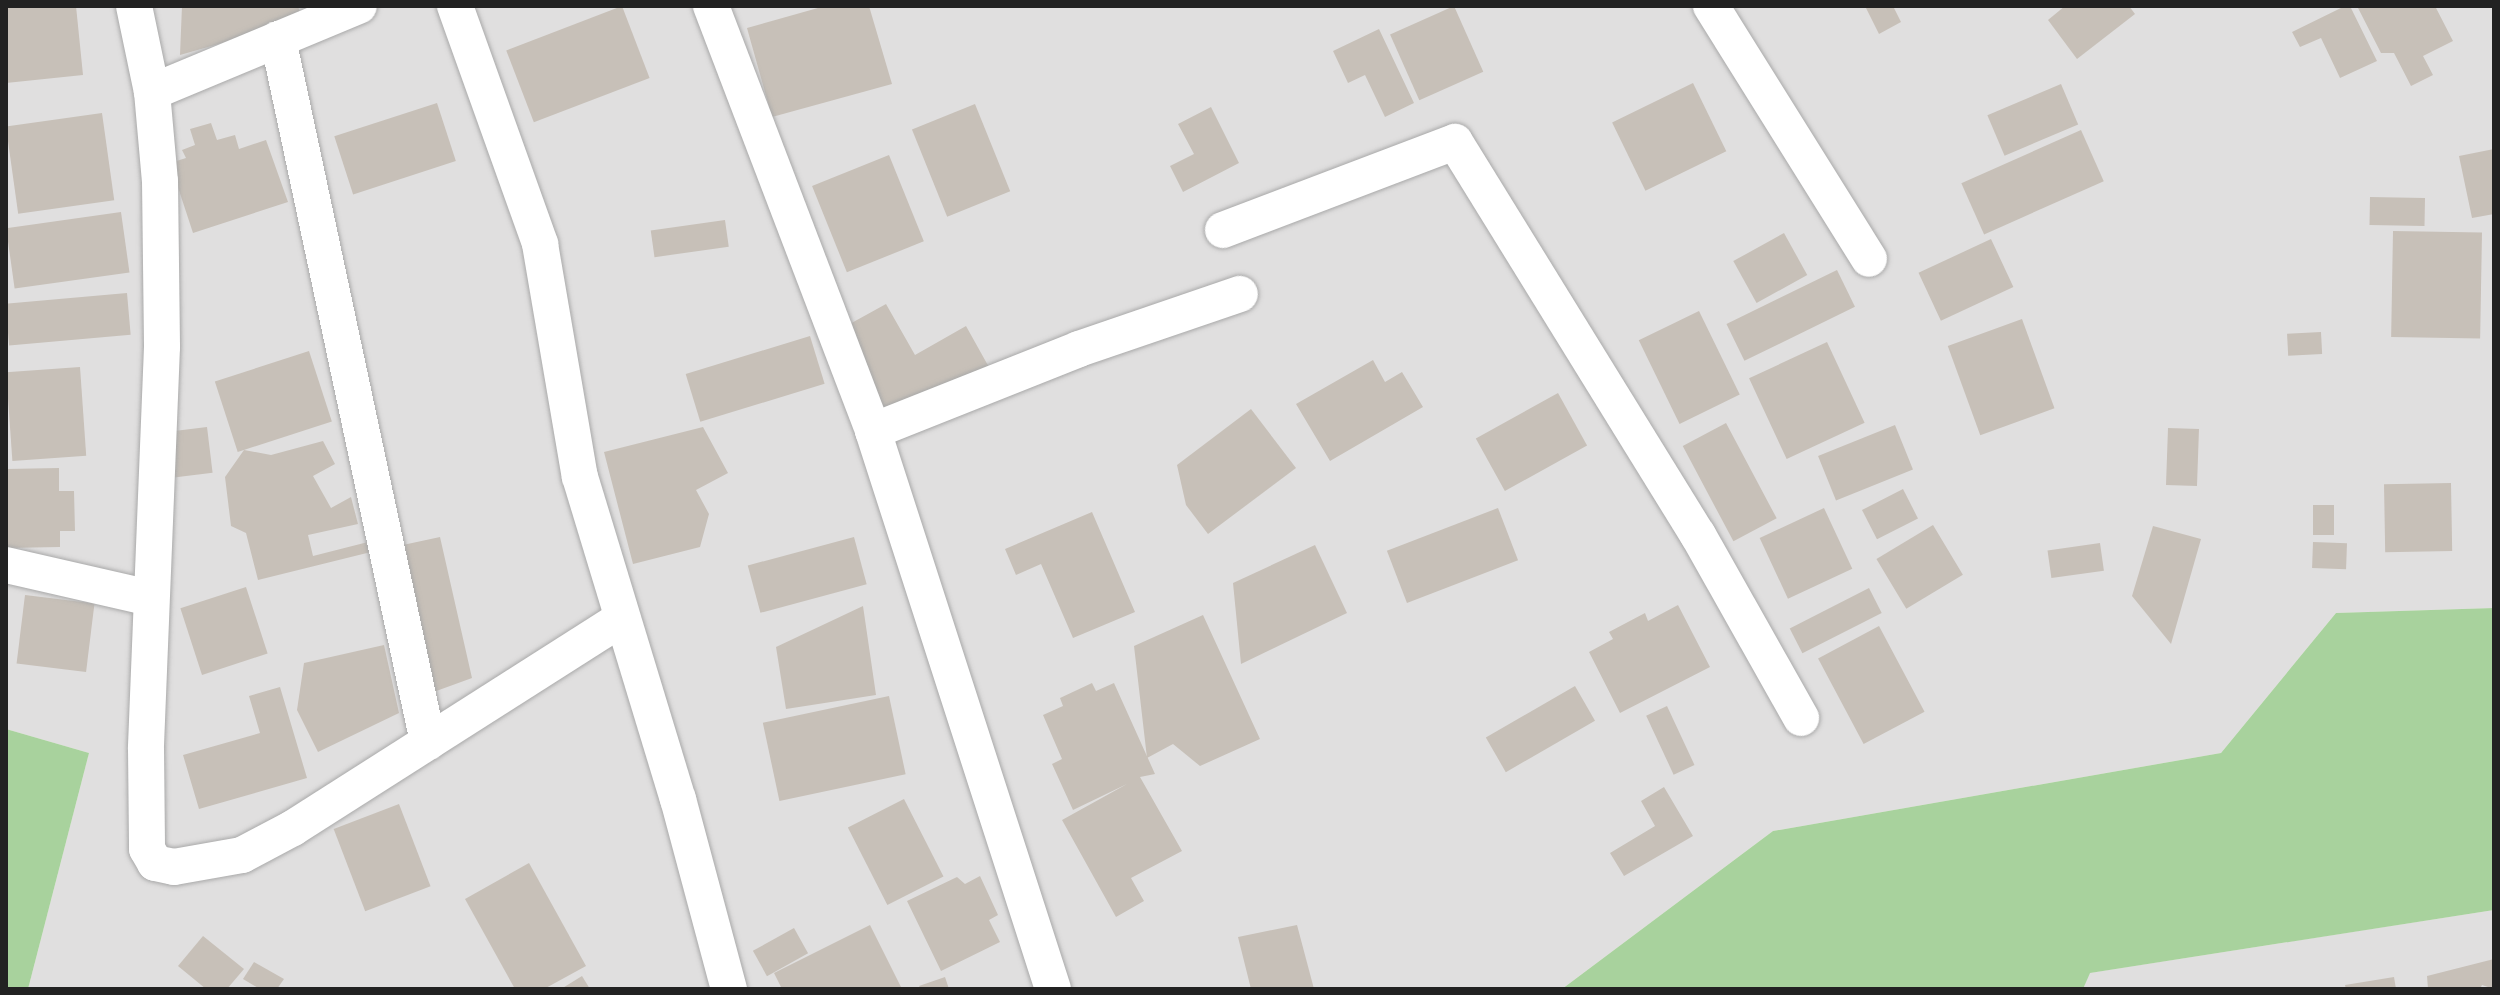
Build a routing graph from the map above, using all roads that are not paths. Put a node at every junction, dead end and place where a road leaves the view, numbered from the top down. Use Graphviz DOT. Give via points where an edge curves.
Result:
graph roads {
  1 [pos="134,6"];
  2 [pos="359,6"];
  3 [pos="455,6"];
  4 [pos="711,6"];
  5 [pos="1711,6"];
  6 [pos="278,39"];
  7 [pos="152,92"];
  8 [pos="1223,230"];
  9 [pos="1869,259"];
  10 [pos="1240,294"];
  11 [pos="873,431"];
  12 [pos="6,565"];
  13 [pos="150,598"];
  14 [pos="620,620"];
  15 [pos="1801,718"];
  16 [pos="428,742"];
  17 [pos="729,989"];
  18 [pos="1053,989"];
  1 -- 7 [label="street"];
  2 -- 6 [label="street"];
  3 -- 14 [label="street" via="540,244 580,477"];
  4 -- 11 [label="street"];
  5 -- 9 [label="street"];
  6 -- 7 [label="street"];
  6 -- 16 [label="street"];
  7 -- 13 [label="street" via="160,181 162,347"];
  8 -- 15 [label="street" via="1455,142 1698,535"];
  10 -- 11 [label="street" via="1079,349"];
  11 -- 18 [label="street"];
  12 -- 13 [label="street"];
  13 -- 16 [label="street" via="147,849 155,863 174,867 242,855"];
  14 -- 16 [label="street"];
  14 -- 17 [label="street" via="678,799"];
}
